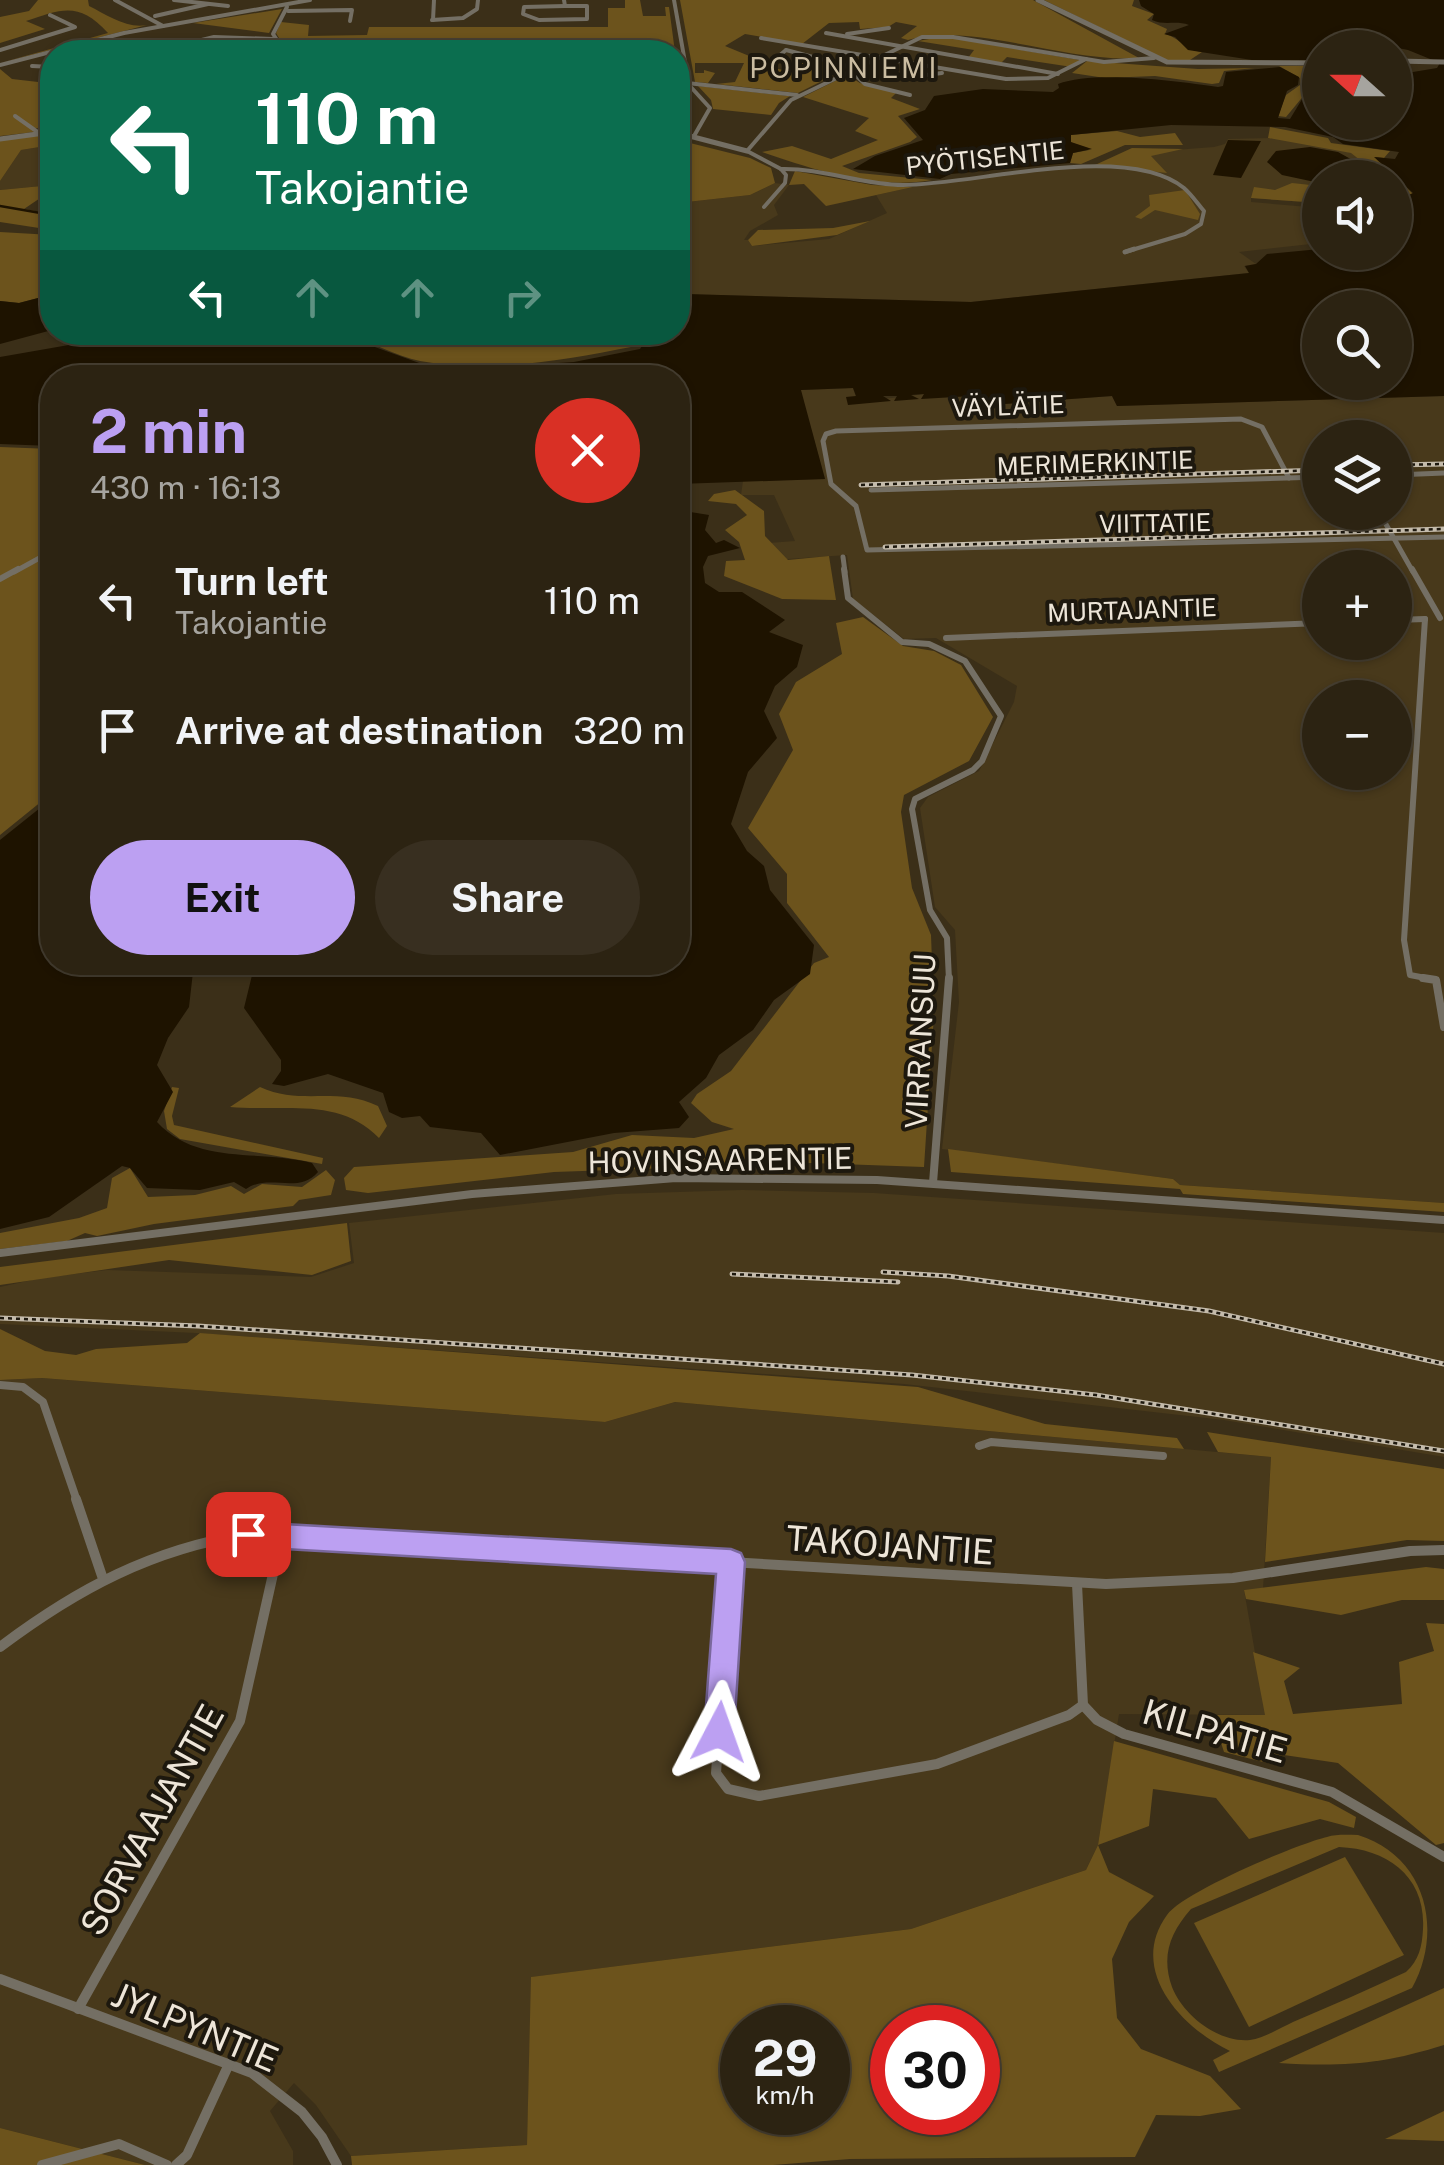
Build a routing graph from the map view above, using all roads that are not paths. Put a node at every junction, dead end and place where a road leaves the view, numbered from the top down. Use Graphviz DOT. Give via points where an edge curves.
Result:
graph roads {
  1 [pos="115,0"];
  2 [pos="174,0"];
  3 [pos="310,0"];
  4 [pos="434,0"];
  5 [pos="478,0"];
  6 [pos="674,0"];
  7 [pos="1038,0"];
  8 [pos="565,3"];
  9 [pos="208,4"];
  10 [pos="228,6"];
  11 [pos="287,8"];
  12 [pos="50,16"];
  13 [pos="155,16"];
  14 [pos="350,20"];
  15 [pos="163,26"];
  16 [pos="889,28"];
  17 [pos="826,34"];
  18 [pos="843,36"];
  19 [pos="760,38"];
  20 [pos="274,39"];
  21 [pos="112,40"];
  22 [pos="198,40"];
  23 [pos="238,40"];
  24 [pos="259,40"];
  25 [pos="681,40"];
  26 [pos="794,44"];
  27 [pos="898,46"];
  28 [pos="0,50"];
  29 [pos="786,50"];
  30 [pos="40,54"];
  31 [pos="966,58"];
  32 [pos="1154,58"];
  33 [pos="874,59"];
  34 [pos="1086,59"];
  35 [pos="1412,62"];
  36 [pos="1429,62"];
  37 [pos="1444,62"];
  38 [pos="1302,63"];
  39 [pos="768,65"];
  40 [pos="0,66"];
  41 [pos="32,66"];
  42 [pos="40,66"];
  43 [pos="852,69"];
  44 [pos="946,71"];
  45 [pos="971,72"];
  46 [pos="929,75"];
  47 [pos="1064,75"];
  48 [pos="910,77"];
  49 [pos="933,81"];
  50 [pos="690,83"];
  51 [pos="690,85"];
  52 [pos="799,95"];
  53 [pos="910,96"];
  54 [pos="15,116"];
  55 [pos="39,134"];
  56 [pos="690,135"];
  57 [pos="694,136"];
  58 [pos="0,139"];
  59 [pos="747,151"];
  60 [pos="781,169"];
  61 [pos="764,207"];
  62 [pos="1125,252"];
  63 [pos="1444,473"];
  64 [pos="1412,474"];
  65 [pos="1289,478"];
  66 [pos="1302,478"];
  67 [pos="871,490"];
  68 [pos="1389,530"];
  69 [pos="1444,537"];
  70 [pos="1394,539"];
  71 [pos="866,550"];
  72 [pos="843,557"];
  73 [pos="40,558"];
  74 [pos="0,580"];
  75 [pos="1442,618"];
  76 [pos="1412,619"];
  77 [pos="1425,619"];
  78 [pos="1302,624"];
  79 [pos="946,638"];
  80 [pos="1444,1027"];
  81 [pos="933,1184"];
  82 [pos="1444,1220"];
  83 [pos="0,1253"];
  84 [pos="0,1385"];
  85 [pos="980,1446"];
  86 [pos="1162,1456"];
  87 [pos="282,1534"];
  88 [pos="1444,1550"];
  89 [pos="731,1562"];
  90 [pos="102,1576"];
  91 [pos="1077,1584"];
  92 [pos="0,1646"];
  93 [pos="1083,1706"];
  94 [pos="1444,1858"];
  95 [pos="0,1980"];
  96 [pos="78,2009"];
  97 [pos="229,2064"];
  98 [pos="42,2165"];
  99 [pos="167,2165"];
  100 [pos="176,2165"];
  101 [pos="337,2165"];
  1 -- 13 [label="street"];
  2 -- 9 [label="street"];
  3 -- 11 [label="street"];
  4 -- 5 [label="street" via="433,20 471,15"];
  6 -- 25 [label="street"];
  7 -- 32 [label="street"];
  8 -- 8 [label="street" via="524,7 524,14 587,19 587,6"];
  9 -- 10 [label="street"];
  9 -- 13 [label="street"];
  11 -- 14 [label="street" via="352,10"];
  11 -- 15 [label="street"];
  11 -- 20 [label="street"];
  12 -- 28 [label="street" via="75,26"];
  13 -- 15 [label="street"];
  15 -- 21 [label="street"];
  16 -- 18 [label="street"];
  17 -- 18 [label="street"];
  18 -- 27 [label="street"];
  19 -- 26 [label="street"];
  20 -- 24 [label="street"];
  22 -- 23 [label="street"];
  26 -- 29 [label="street"];
  26 -- 33 [label="street"];
  27 -- 31 [label="street"];
  27 -- 33 [label="street"];
  27 -- 34 [label="street" via="944,36"];
  29 -- 39 [label="street"];
  29 -- 43 [label="street"];
  30 -- 40 [label="street"];
  31 -- 45 [label="street"];
  31 -- 47 [label="street"];
  32 -- 34 [label="street"];
  32 -- 38 [label="street"];
  33 -- 43 [label="street"];
  33 -- 44 [label="street"];
  34 -- 47 [label="street"];
  35 -- 36 [label="street"];
  36 -- 37 [label="street"];
  41 -- 42 [label="street"];
  43 -- 52 [label="street"];
  43 -- 53 [label="street" via="865,84"];
  44 -- 45 [label="street"];
  44 -- 46 [label="street"];
  45 -- 47 [label="street" via="1030,80"];
  46 -- 48 [label="street"];
  46 -- 49 [label="street"];
  50 -- 52 [label="street"];
  51 -- 57 [label="street" via="710,108"];
  52 -- 59 [label="street"];
  54 -- 55 [label="street"];
  55 -- 58 [label="street"];
  56 -- 57 [label="street"];
  57 -- 59 [label="street"];
  59 -- 60 [label="street"];
  60 -- 61 [label="street" via="785,183"];
  60 -- 62 [label="street, PYÖTISENTIE" via="908,185 1083,166 1154,175 1196,196 1204,212 1201,224"];
  63 -- 64 [label="street"];
  65 -- 66 [label="street, MERIMERKINTIE"];
  65 -- 67 [label="street, MERIMERKINTIE"];
  65 -- 71 [label="street, VÄYLÄTIE" via="1262,428 1241,419 836,431 823,440 830,484 856,506"];
  68 -- 70 [label="street"];
  69 -- 70 [label="street, VIITTATIE"];
  70 -- 71 [label="street, VIITTATIE"];
  70 -- 75 [label="street"];
  72 -- 81 [label="street, VIRRANSUU" via="848,598 902,642 929,644 965,661 1002,716 982,761 915,799 912,810 930,910 948,938 950,1001"];
  73 -- 74 [label="street"];
  75 -- 77 [label="street"];
  76 -- 77 [label="street"];
  77 -- 80 [label="street" via="1404,940 1410,974 1436,980"];
  78 -- 79 [label="street, MURTAJANTIE"];
  81 -- 82 [label="street, HOVINSAARENTIE"];
  81 -- 83 [label="street, HOVINSAARENTIE" via="725,1178 590,1183"];
  84 -- 90 [label="street" via="22,1387 43,1402"];
  85 -- 86 [label="street"];
  87 -- 89 [label="street, TAKOJANTIE"];
  87 -- 90 [label="street, TAKOJANTIE" via="183,1545"];
  87 -- 96 [label="street, SORVAAJANTIE" via="240,1721"];
  88 -- 91 [label="street, TAKOJANTIE" via="1198,1582"];
  89 -- 91 [label="street, TAKOJANTIE"];
  89 -- 93 [label="street" via="716,1773 733,1793 759,1796 937,1764"];
  90 -- 92 [label="street, TAKOJANTIE"];
  91 -- 93 [label="street"];
  93 -- 94 [label="street, KILPATIE" via="1124,1734 1332,1792"];
  95 -- 96 [label="street, JYLPYNTIE"];
  96 -- 97 [label="street, JYLPYNTIE"];
  97 -- 100 [label="street" via="187,2155"];
  97 -- 101 [label="street, JYLPYNTIE" via="270,2084 322,2132"];
  98 -- 99 [label="street" via="119,2144"];
}
